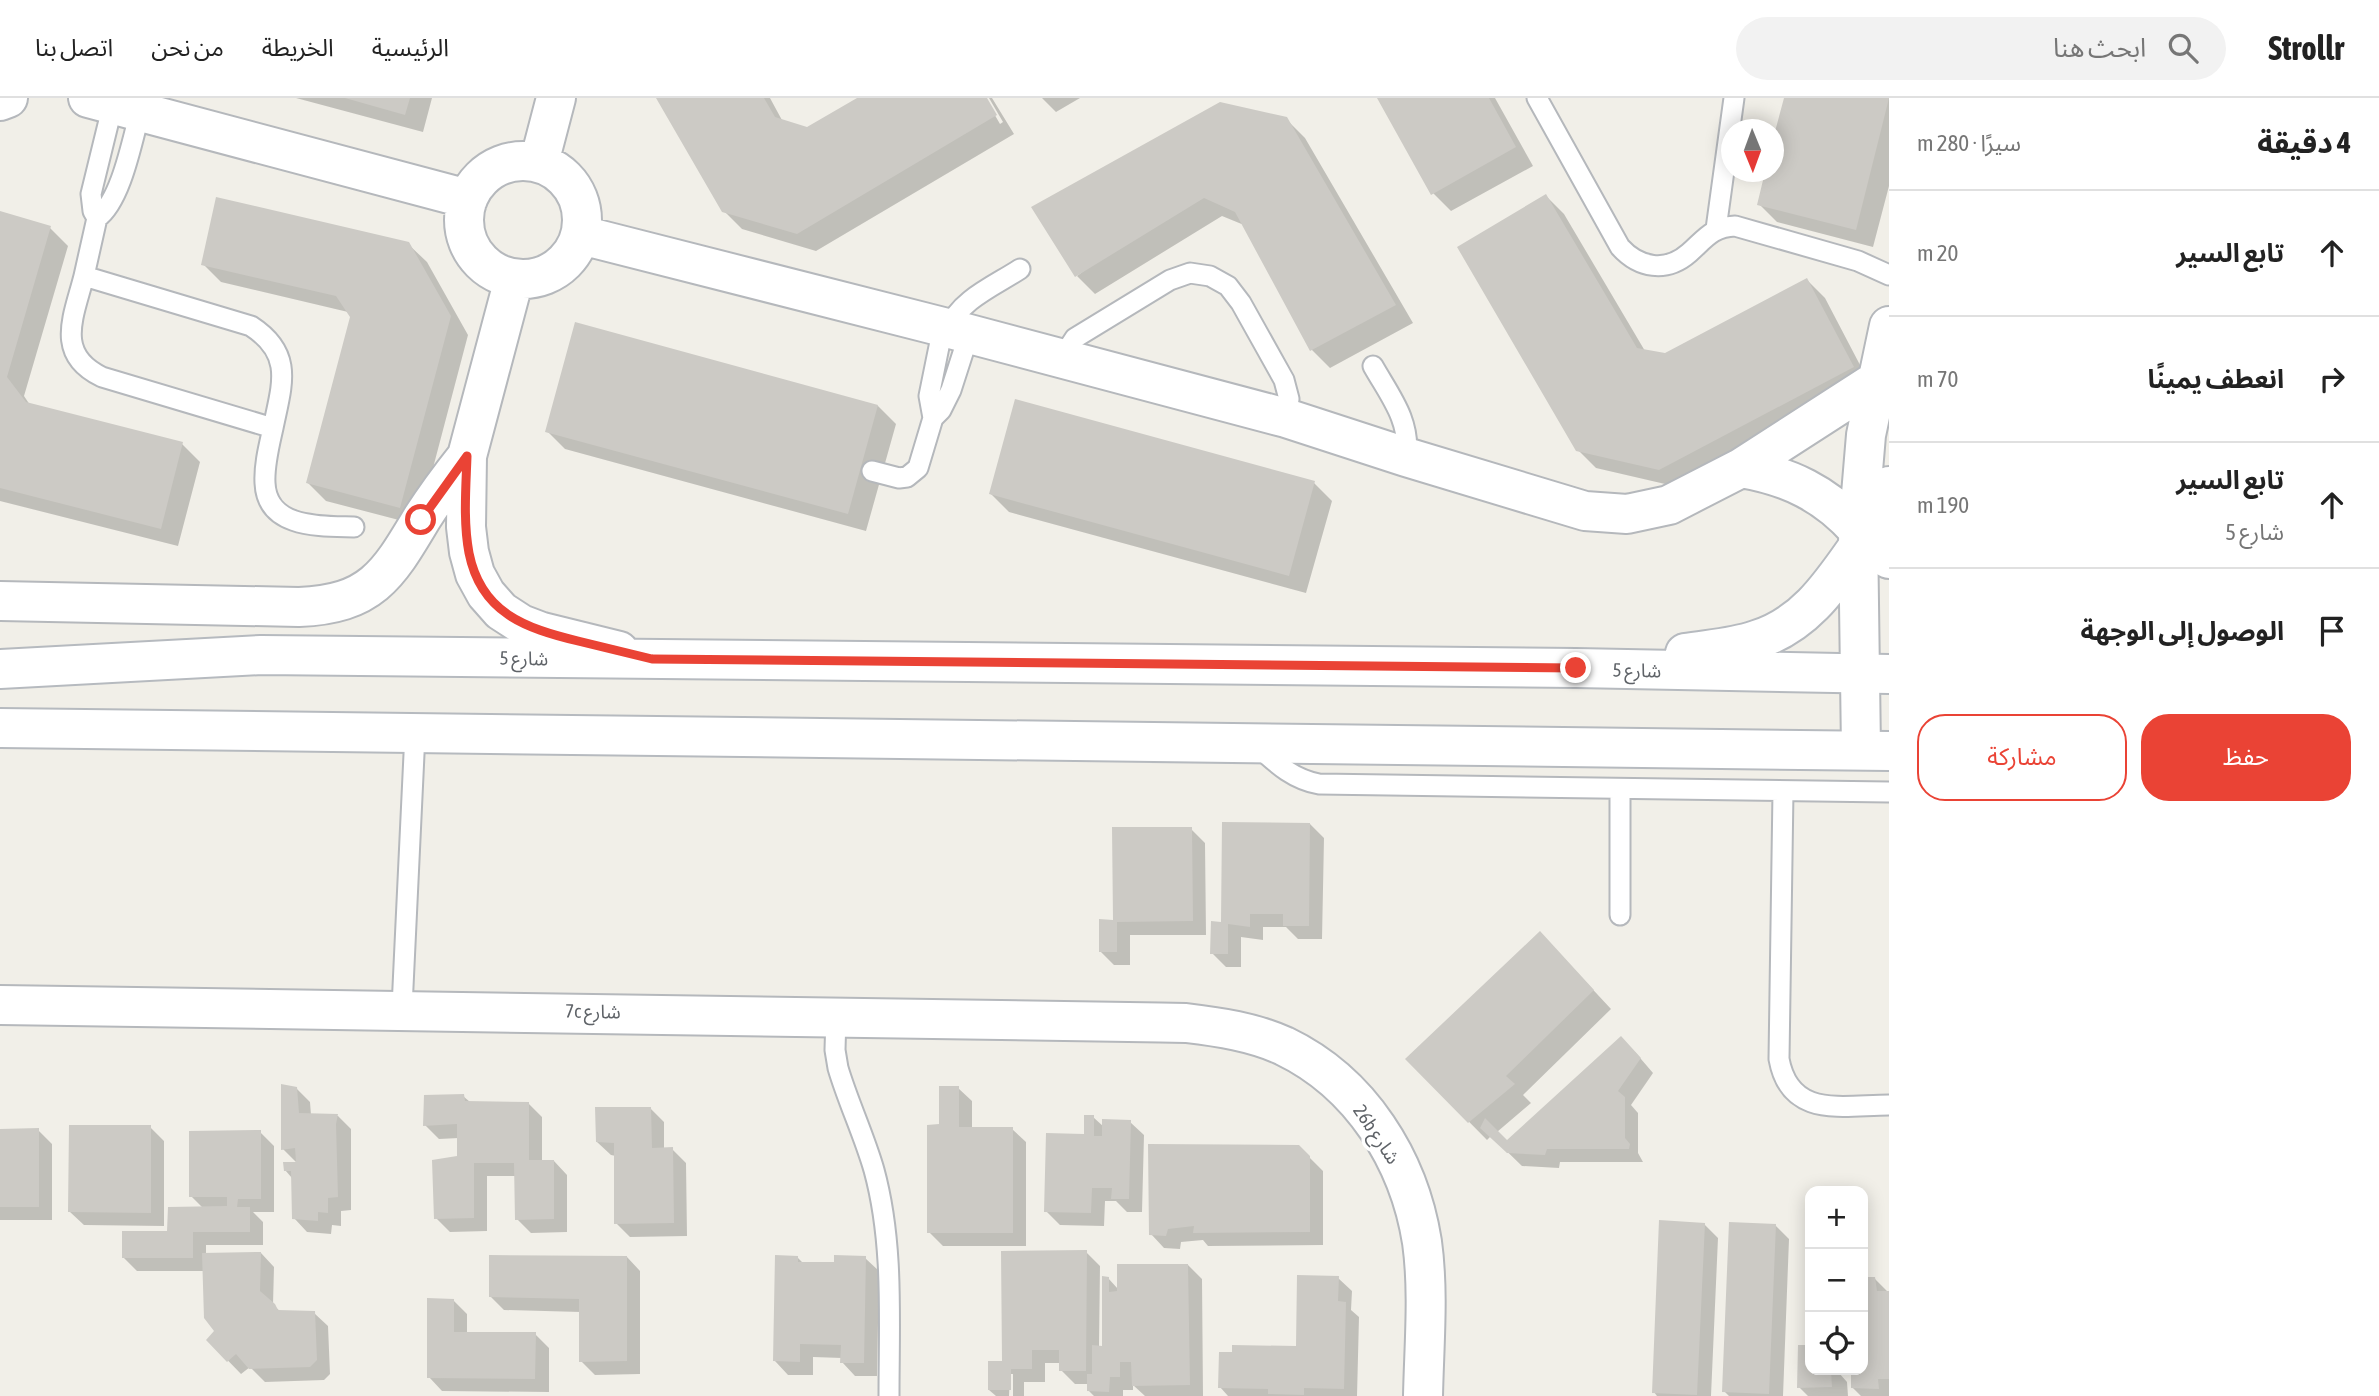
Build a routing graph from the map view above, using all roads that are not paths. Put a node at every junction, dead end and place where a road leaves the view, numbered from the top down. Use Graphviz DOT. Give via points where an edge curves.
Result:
graph roads {
  1 [pos="8,98"];
  2 [pos="556,98"];
  3 [pos="1538,98"];
  4 [pos="1734,98"];
  5 [pos="0,101"];
  6 [pos="113,105"];
  7 [pos="539,163"];
  8 [pos="468,199"];
  9 [pos="97,218"];
  10 [pos="1716,229"];
  11 [pos="581,235"];
  12 [pos="1020,269"];
  13 [pos="1889,275"];
  14 [pos="84,276"];
  15 [pos="514,278"];
  16 [pos="1889,326"];
  17 [pos="954,330"];
  18 [pos="1062,358"];
  19 [pos="1373,366"];
  20 [pos="1882,383"];
  21 [pos="1286,418"];
  22 [pos="272,428"];
  23 [pos="467,456"];
  24 [pos="1406,457"];
  25 [pos="1741,468"];
  26 [pos="872,471"];
  27 [pos="354,527"];
  28 [pos="1881,528"];
  29 [pos="0,601"];
  30 [pos="0,652"];
  31 [pos="261,655"];
  32 [pos="652,659"];
  33 [pos="1576,668"];
  34 [pos="0,670"];
  35 [pos="1875,674"];
  36 [pos="0,729"];
  37 [pos="415,733"];
  38 [pos="1255,745"];
  39 [pos="1875,750"];
  40 [pos="1620,789"];
  41 [pos="1783,791"];
  42 [pos="1889,792"];
  43 [pos="1620,915"];
  44 [pos="0,1005"];
  45 [pos="402,1008"];
  46 [pos="836,1016"];
  47 [pos="1186,1023"];
  48 [pos="1889,1105"];
  49 [pos="889,1396"];
  50 [pos="1423,1396"];
  1 -- 5 [label="street"];
  2 -- 7 [label="street"];
  3 -- 10 [label="lane" via="1628,256 1640,263 1666,266 1689,254"];
  4 -- 10 [label="lane"];
  6 -- 8 [label="street"];
  6 -- 9 [label="lane" via="91,194"];
  6 -- 9 [label="lane" via="114,200"];
  7 -- 8 [label="street" via="517,161 496,167 479,181"];
  7 -- 11 [label="street" via="560,173 575,191 582,213"];
  8 -- 15 [label="street" via="463,220 472,250 494,272"];
  9 -- 14 [label="lane"];
  10 -- 13 [label="lane" via="1745,228 1858,261"];
  11 -- 15 [label="street" via="572,255 556,270 535,278"];
  11 -- 17 [label="street"];
  12 -- 17 [label="lane" via="966,304 952,319"];
  14 -- 22 [label="lane" via="251,326 266,336 277,350 282,368"];
  14 -- 22 [label="lane" via="71,328 80,363 102,377"];
  15 -- 23 [label="street"];
  16 -- 20 [label="street"];
  17 -- 18 [label="street"];
  17 -- 26 [label="lane" via="929,396 933,418 921,461 913,474 899,478"];
  18 -- 21 [label="street"];
  18 -- 21 [label="lane" via="1075,338 1170,280 1190,273 1210,276 1228,286 1241,303 1284,380 1289,399"];
  19 -- 24 [label="lane" via="1402,415"];
  20 -- 25 [label="street"];
  20 -- 28 [label="street" via="1866,435"];
  21 -- 24 [label="street"];
  22 -- 27 [label="lane" via="265,471 270,502 294,522"];
  23 -- 29 [label="street" via="385,575 345,600 299,607"];
  23 -- 32 [label="street" via="469,552 475,574 501,611 542,632"];
  24 -- 25 [label="street" via="1606,514 1669,505"];
  25 -- 28 [label="street" via="1806,487 1843,513"];
  28 -- 33 [label="street" via="1808,611 1784,628 1727,647"];
  28 -- 35 [label="street"];
  30 -- 31 [label="street"];
  31 -- 32 [label="street, شارع 5"];
  31 -- 34 [label="street, شارع 5"];
  32 -- 33 [label="street, شارع 5"];
  33 -- 35 [label="street, شارع 5"];
  35 -- 39 [label="street"];
  36 -- 37 [label="street"];
  37 -- 38 [label="street"];
  37 -- 45 [label="lane"];
  38 -- 39 [label="street"];
  38 -- 40 [label="lane" via="1285,771 1319,785"];
  40 -- 41 [label="lane"];
  40 -- 43 [label="lane"];
  41 -- 42 [label="lane"];
  41 -- 48 [label="lane" via="1779,1059 1783,1077 1793,1093 1810,1103"];
  44 -- 45 [label="street, 7c شارع"];
  45 -- 46 [label="street, 7c شارع"];
  46 -- 47 [label="street, 7c شارع"];
  46 -- 49 [label="lane" via="838,1068 874,1170 881,1204 889,1275"];
  47 -- 50 [label="street, 26b شارع" via="1236,1030 1284,1046 1326,1072 1363,1107 1392,1148 1412,1195 1422,1244"];
}
